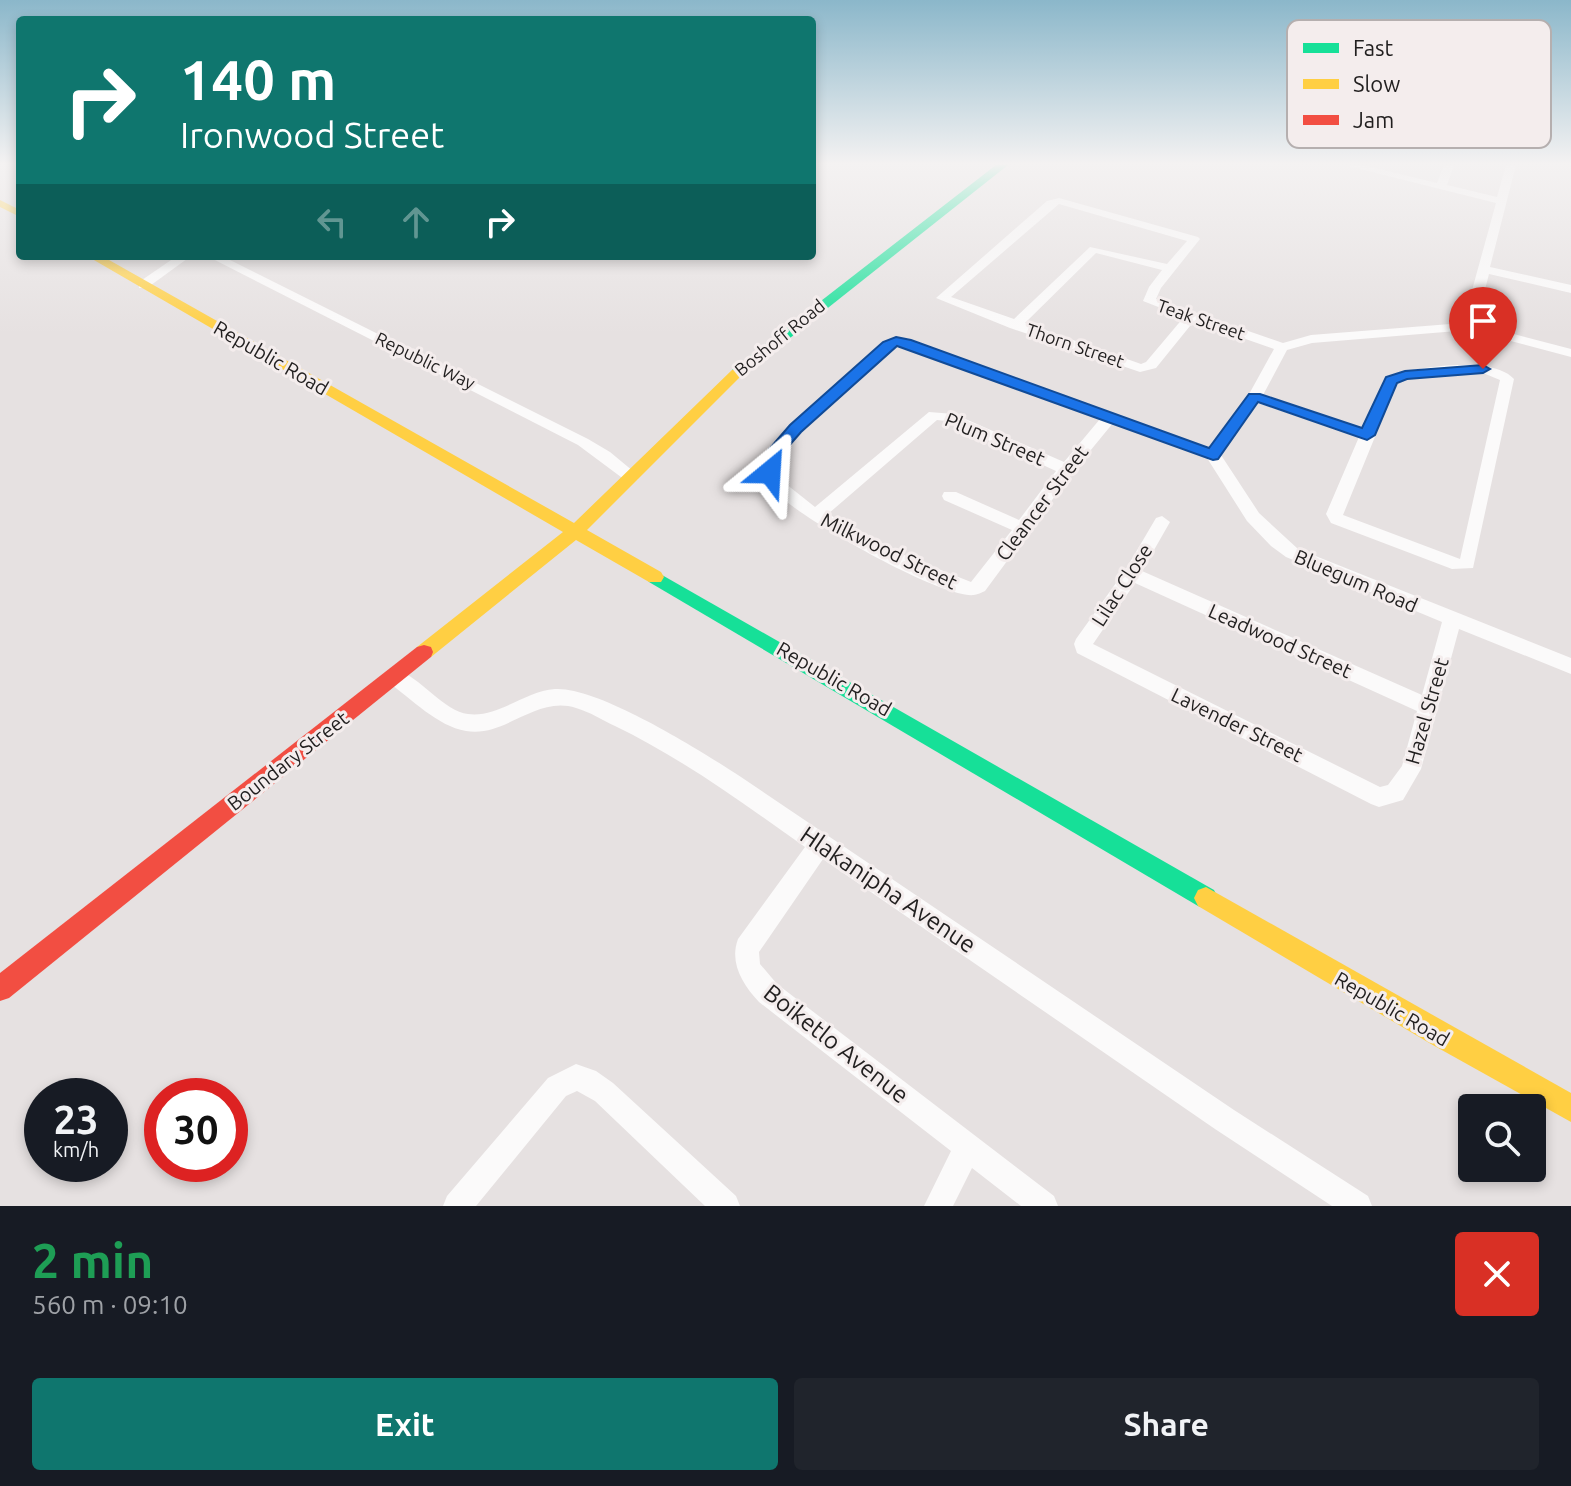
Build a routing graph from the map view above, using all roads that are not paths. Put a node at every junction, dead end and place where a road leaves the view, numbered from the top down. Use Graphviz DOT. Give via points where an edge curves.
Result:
graph roads {
  1 [pos="930,221"];
  2 [pos="1030,221"];
  3 [pos="1127,221"];
  4 [pos="1495,221"];
  5 [pos="100,260"];
  6 [pos="179,260"];
  7 [pos="221,260"];
  8 [pos="1171,269"];
  9 [pos="1484,269"];
  10 [pos="143,285"];
  11 [pos="1571,289"];
  12 [pos="942,298"];
  13 [pos="1190,318"];
  14 [pos="1015,325"];
  15 [pos="1469,326"];
  16 [pos="1282,347"];
  17 [pos="1571,353"];
  18 [pos="1255,397"];
  19 [pos="1109,418"];
  20 [pos="1367,435"];
  21 [pos="1213,455"];
  22 [pos="1066,469"];
  23 [pos="631,476"];
  24 [pos="950,496"];
  25 [pos="816,515"];
  26 [pos="1162,522"];
  27 [pos="1023,528"];
  28 [pos="575,532"];
  29 [pos="1132,574"];
  30 [pos="975,588"];
  31 [pos="1452,621"];
  32 [pos="1084,648"];
  33 [pos="1571,666"];
  34 [pos="396,677"];
  35 [pos="1428,707"];
  36 [pos="1392,795"];
  37 [pos="820,844"];
  38 [pos="0,989"];
  39 [pos="1571,1108"];
  40 [pos="967,1148"];
  41 [pos="457,1206"];
  42 [pos="726,1206"];
  43 [pos="938,1206"];
  44 [pos="1044,1206"];
  45 [pos="1358,1206"];
  1 -- 23 [label="street, Boshoff Road" via="755,356"];
  2 -- 12 [label="street, Teak Street"];
  3 -- 8 [label="street, Teak Street" via="1195,240"];
  4 -- 9 [label="street"];
  5 -- 10 [label="street, Republic Road"];
  6 -- 10 [label="street"];
  7 -- 23 [label="street, Republic Way" via="571,436"];
  8 -- 13 [label="street, Teak Street" via="1148,300"];
  8 -- 14 [label="street" via="1094,249"];
  9 -- 11 [label="street"];
  9 -- 15 [label="street"];
  10 -- 28 [label="street, Republic Road"];
  12 -- 14 [label="street, Thorn Street"];
  13 -- 14 [label="street, Thorn Street" via="1143,368"];
  13 -- 16 [label="street, Teak Street"];
  15 -- 16 [label="street" via="1311,339"];
  15 -- 17 [label="street"];
  16 -- 18 [label="street"];
  18 -- 20 [label="street"];
  18 -- 21 [label="street"];
  19 -- 21 [label="street"];
  19 -- 22 [label="street, Cleancer Street"];
  19 -- 25 [label="street, Milkwood Street" via="898,341 772,455 770,472 779,488"];
  20 -- 20 [label="street" via="1395,378 1486,369 1507,379 1466,565 1335,517"];
  21 -- 31 [label="street, Bluegum Road" via="1262,531 1280,548"];
  22 -- 25 [label="street, Plum Street" via="934,415"];
  22 -- 27 [label="street, Cleancer Street"];
  23 -- 28 [label="street, Boshoff Road"];
  24 -- 27 [label="street"];
  25 -- 30 [label="street, Milkwood Street" via="935,575"];
  26 -- 29 [label="street, Lilac Close"];
  27 -- 30 [label="street, Cleancer Street"];
  28 -- 34 [label="street, Boundary Street"];
  28 -- 39 [label="street, Republic Road"];
  29 -- 32 [label="street, Lilac Close"];
  29 -- 35 [label="street, Leadwood Street"];
  31 -- 33 [label="street, Bluegum Road"];
  31 -- 35 [label="street, Hazel Street"];
  32 -- 36 [label="street, Lavender Street" via="1377,796"];
  34 -- 37 [label="street, Hlakanipha Avenue" via="464,723 495,718 547,698 597,709 690,755"];
  34 -- 38 [label="street, Boundary Street"];
  35 -- 36 [label="street, Hazel Street" via="1411,769"];
  37 -- 40 [label="street, Boiketlo Avenue" via="747,948 751,973 768,993"];
  37 -- 45 [label="street, Hlakanipha Avenue"];
  40 -- 43 [label="street"];
  40 -- 44 [label="street, Boiketlo Avenue"];
  41 -- 42 [label="street" via="557,1087 576,1077 604,1092"];
}
